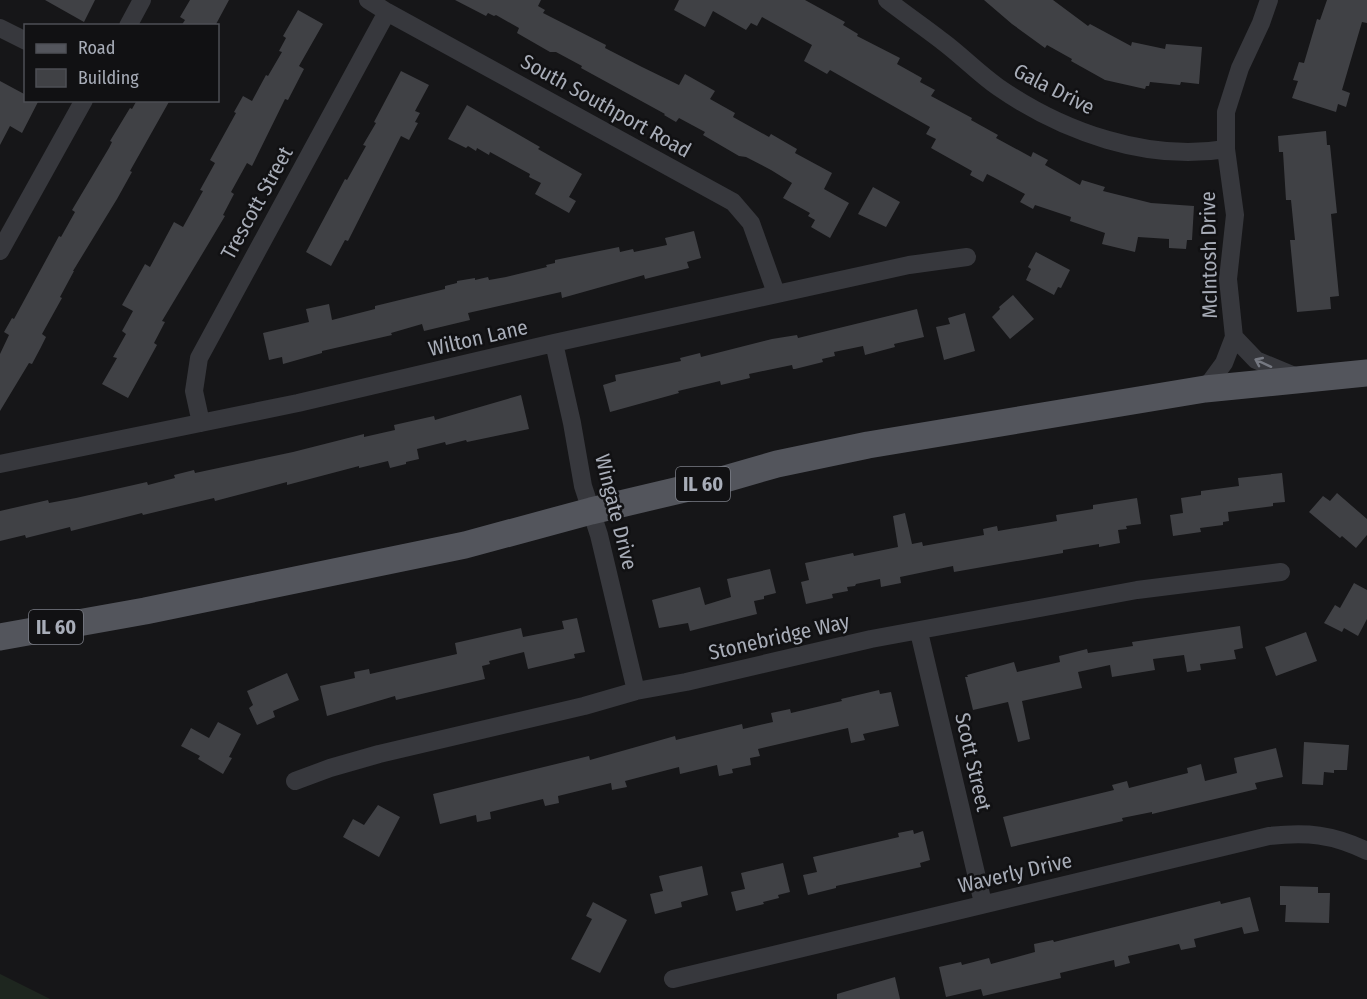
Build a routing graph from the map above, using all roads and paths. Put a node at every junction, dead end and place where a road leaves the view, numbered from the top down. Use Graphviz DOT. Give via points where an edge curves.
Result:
graph roads {
  1 [pos="142,0"];
  2 [pos="368,0"];
  3 [pos="887,0"];
  4 [pos="1269,0"];
  5 [pos="387,12"];
  6 [pos="129,24"];
  7 [pos="0,28"];
  8 [pos="24,40"];
  9 [pos="83,102"];
  10 [pos="1226,149"];
  11 [pos="0,251"];
  12 [pos="967,257"];
  13 [pos="776,293"];
  14 [pos="1234,337"];
  15 [pos="554,343"];
  16 [pos="1367,373"];
  17 [pos="1300,379"];
  18 [pos="1205,388"];
  19 [pos="201,423"];
  20 [pos="0,465"];
  21 [pos="591,511"];
  22 [pos="1281,572"];
  23 [pos="919,632"];
  24 [pos="0,637"];
  25 [pos="636,691"];
  26 [pos="295,781"];
  27 [pos="1367,851"];
  28 [pos="983,903"];
  29 [pos="673,979"];
  1 -- 6 [label="street"];
  2 -- 5 [label="street, South Southport Road"];
  3 -- 10 [label="street, Gala Drive" via="998,87 1059,122 1105,139 1156,150 1201,154"];
  4 -- 10 [label="street, McIntosh Drive" via="1226,112"];
  5 -- 13 [label="street, South Southport Road" via="733,202 751,223"];
  5 -- 19 [label="street, Trescott Street" via="199,358 194,391"];
  7 -- 8 [label="street"];
  9 -- 11 [label="street"];
  10 -- 14 [label="street, McIntosh Drive" via="1235,215 1228,279"];
  12 -- 13 [label="street, Wilton Lane"];
  13 -- 15 [label="street, Wilton Lane"];
  17 -- 14 [label="street, McIntosh Drive, one-way" via="1256,360"];
  14 -- 18 [label="street, McIntosh Drive" via="1224,363"];
  15 -- 19 [label="street, Wilton Lane"];
  15 -- 21 [label="street, Wingate Drive"];
  16 -- 17 [label="main road, IL 60"];
  17 -- 18 [label="main road, IL 60"];
  18 -- 21 [label="main road, IL 60" via="777,464"];
  19 -- 20 [label="street, Wilton Lane"];
  21 -- 24 [label="main road, IL 60" via="465,546"];
  21 -- 25 [label="street, Wingate Drive"];
  22 -- 23 [label="street, Stonebridge Way" via="1137,590"];
  23 -- 25 [label="street, Stonebridge Way"];
  23 -- 28 [label="street, Scott Street"];
  25 -- 26 [label="street, Stonebridge Way" via="379,754"];
  27 -- 28 [label="street, Waverly Drive" via="1329,836 1269,836"];
  28 -- 29 [label="street, Waverly Drive"];
}
